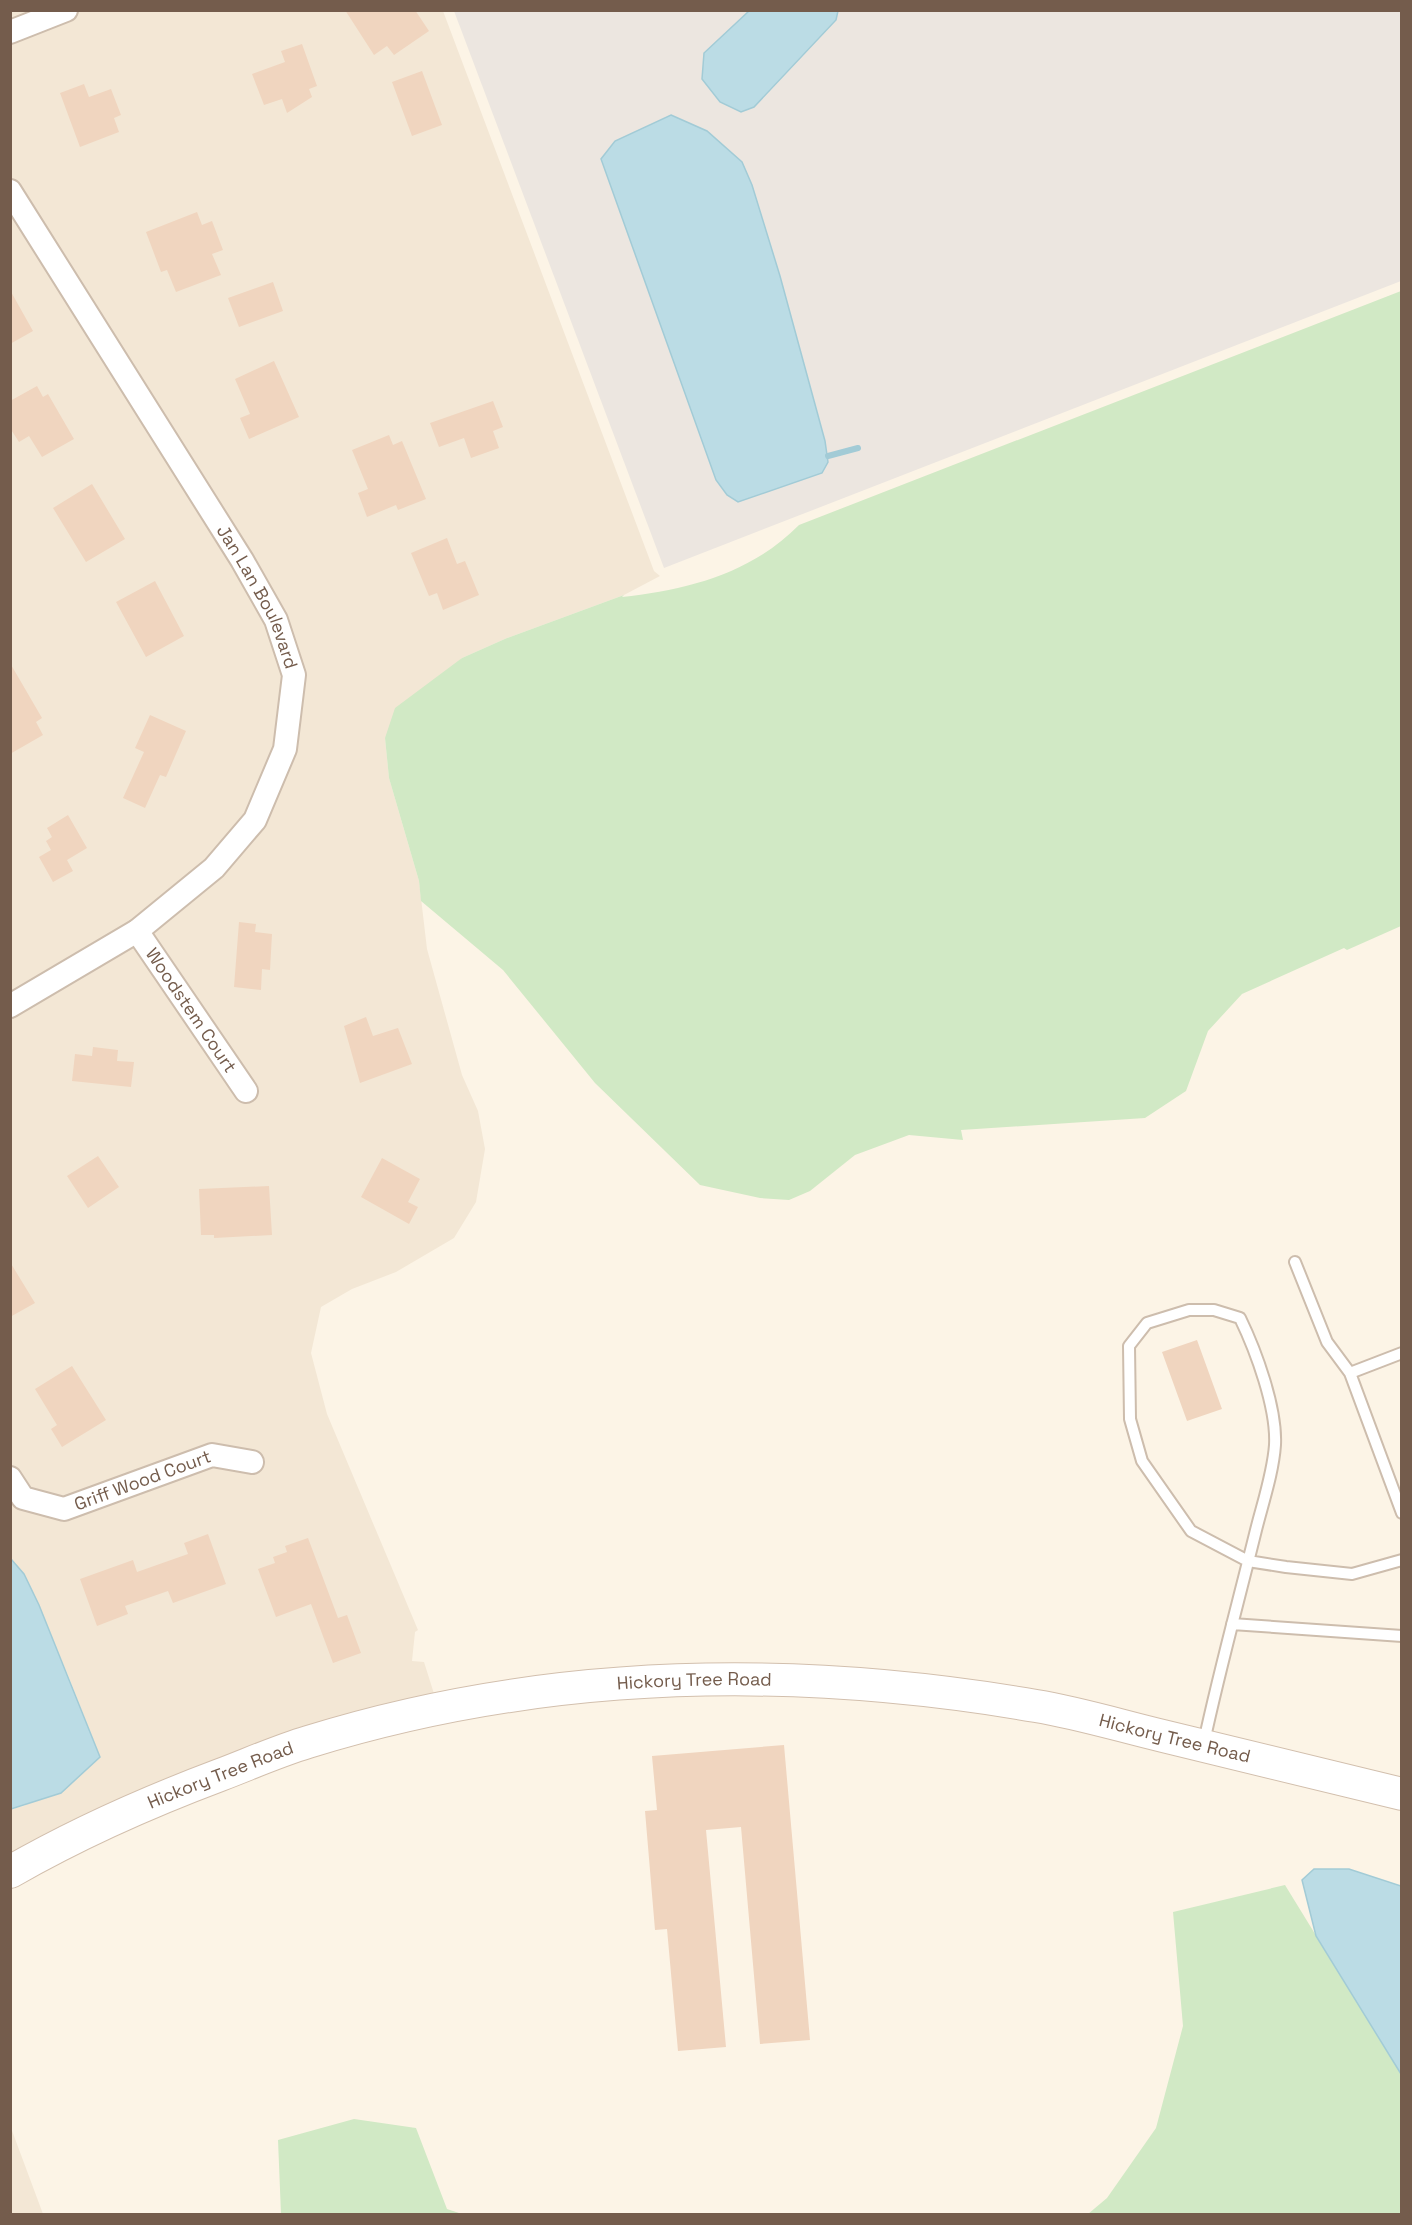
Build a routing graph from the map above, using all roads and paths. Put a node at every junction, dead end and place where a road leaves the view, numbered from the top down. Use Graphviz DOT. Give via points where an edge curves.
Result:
graph roads {
  1 [pos="66,10"];
  2 [pos="10,32"];
  3 [pos="10,191"];
  4 [pos="137,931"];
  5 [pos="12,1001"];
  6 [pos="246,1091"];
  7 [pos="1295,1262"];
  8 [pos="1401,1353"];
  9 [pos="1350,1372"];
  10 [pos="252,1462"];
  11 [pos="10,1478"];
  12 [pos="1401,1513"];
  13 [pos="1401,1560"];
  14 [pos="1248,1561"];
  15 [pos="1232,1624"];
  16 [pos="1401,1636"];
  17 [pos="1203,1746"];
  18 [pos="1401,1794"];
  19 [pos="10,1872"];
  1 -- 2 [label="street"];
  3 -- 4 [label="street, Jan Lan Boulevard" via="248,570 276,620 294,675 285,749 255,820 214,868"];
  4 -- 5 [label="street, Jan Lan Boulevard"];
  4 -- 6 [label="street, Woodstem Court"];
  7 -- 9 [label="lane" via="1327,1342"];
  8 -- 9 [label="lane"];
  9 -- 12 [label="lane"];
  10 -- 11 [label="street, Griff Wood Court" via="212,1455 64,1509 23,1498"];
  13 -- 14 [label="lane" via="1352,1574"];
  14 -- 14 [label="lane" via="1275,1444 1268,1393 1255,1349 1239,1318 1214,1310 1189,1310 1147,1323 1129,1346 1130,1419 1142,1461 1191,1531"];
  14 -- 15 [label="lane"];
  15 -- 16 [label="lane"];
  15 -- 17 [label="lane"];
  17 -- 18 [label="street, Hickory Tree Road"];
  17 -- 19 [label="street, Hickory Tree Road" via="1040,1706 927,1690 810,1679 584,1685 384,1721 305,1743 128,1811"];
}
